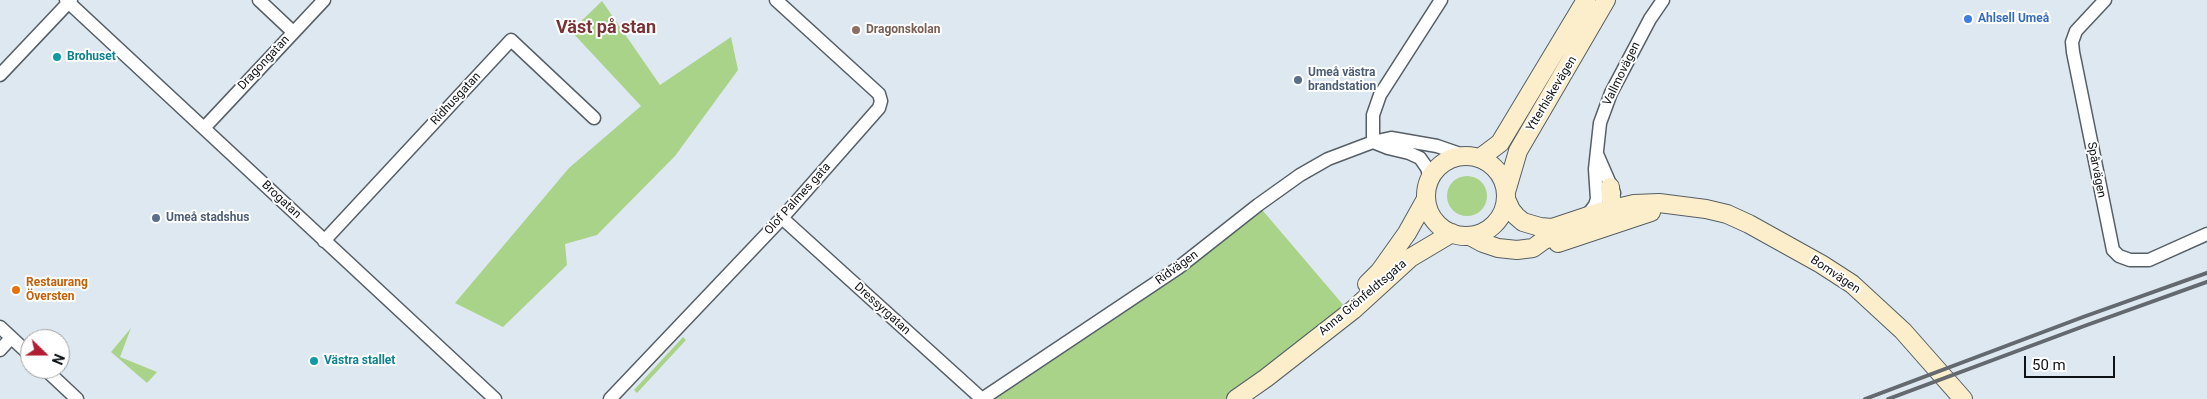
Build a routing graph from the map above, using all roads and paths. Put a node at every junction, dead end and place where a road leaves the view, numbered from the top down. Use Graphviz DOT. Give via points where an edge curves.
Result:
graph roads {
  1 [pos="259,0"];
  2 [pos="324,0"];
  3 [pos="776,0"];
  4 [pos="1441,0"];
  5 [pos="1586,0"];
  6 [pos="1606,0"];
  7 [pos="1663,0"];
  8 [pos="2105,0"];
  9 [pos="69,1"];
  10 [pos="293,32"];
  11 [pos="0,75"];
  12 [pos="594,118"];
  13 [pos="204,128"];
  14 [pos="1373,142"];
  15 [pos="1472,157"];
  16 [pos="1430,178"];
  17 [pos="1604,189"];
  18 [pos="1506,195"];
  19 [pos="1426,199"];
  20 [pos="1636,209"];
  21 [pos="1610,211"];
  22 [pos="1586,217"];
  23 [pos="782,218"];
  24 [pos="1452,234"];
  25 [pos="2207,234"];
  26 [pos="1470,236"];
  27 [pos="324,241"];
  28 [pos="1533,248"];
  29 [pos="0,327"];
  30 [pos="11,338"];
  31 [pos="1308,344"];
  32 [pos="20,346"];
  33 [pos="0,350"];
  34 [pos="56,379"];
  35 [pos="77,399"];
  36 [pos="495,399"];
  37 [pos="610,399"];
  38 [pos="982,399"];
  39 [pos="1236,399"];
  40 [pos="1963,399"];
  1 -- 10 [label="street"];
  2 -- 10 [label="street, Dragongatan"];
  3 -- 23 [label="street, Olof Palmes gata" via="878,94 881,101 879,108"];
  4 -- 14 [label="street" via="1380,95 1373,115"];
  5 -- 15 [label="main road, Ytterhiskevägen" via="1500,143"];
  6 -- 18 [label="main road, Ytterhiskevägen" via="1518,151"];
  7 -- 17 [label="street, Vallmovägen" via="1611,93 1600,123 1596,140 1597,154 1604,167"];
  8 -- 25 [label="street, Spårvägen" via="2076,31 2072,52 2113,250 2130,260 2149,260"];
  9 -- 11 [label="street"];
  9 -- 13 [label="street, Brogatan"];
  10 -- 13 [label="street, Dragongatan"];
  12 -- 27 [label="street, Ridhusgatan" via="512,40"];
  13 -- 27 [label="street, Brogatan"];
  14 -- 15 [label="street, Ridvägen" via="1391,138 1411,141"];
  14 -- 16 [label="street" via="1420,158 1428,168"];
  14 -- 38 [label="street, Ridvägen" via="1328,159 1300,175 1178,268"];
  15 -- 16 [label="main road" via="1445,162"];
  15 -- 18 [label="main road" via="1494,168 1501,176"];
  16 -- 19 [label="main road"];
  17 -- 20 [label="street"];
  17 -- 21 [label="main road"];
  17 -- 22 [label="street"];
  18 -- 22 [label="main road, Bomvägen" via="1516,216 1540,228 1552,228"];
  18 -- 26 [label="main road" via="1499,218 1492,226"];
  19 -- 24 [label="main road" via="1433,218"];
  19 -- 31 [label="main road, Anna Grönfeldtsgata" via="1380,271"];
  20 -- 21 [label="main road, Bomvägen"];
  20 -- 28 [label="main road, Bomvägen" via="1564,241"];
  20 -- 40 [label="main road, Bomvägen" via="1659,203 1727,214 1821,264 1852,284 1903,331"];
  21 -- 22 [label="main road, Bomvägen"];
  21 -- 28 [label="main road, Bomvägen" via="1604,219 1544,240"];
  23 -- 37 [label="street, Olof Palmes gata"];
  23 -- 38 [label="street, Dressyrgatan"];
  24 -- 26 [label="main road"];
  24 -- 31 [label="main road, Anna Grönfeldtsgata" via="1410,258 1353,310"];
  26 -- 28 [label="main road, Bomvägen" via="1498,248"];
  27 -- 36 [label="street, Brogatan"];
  29 -- 30 [label="street"];
  30 -- 32 [label="street"];
  30 -- 33 [label="street"];
  31 -- 39 [label="main road"];
  34 -- 35 [label="street"];
}
